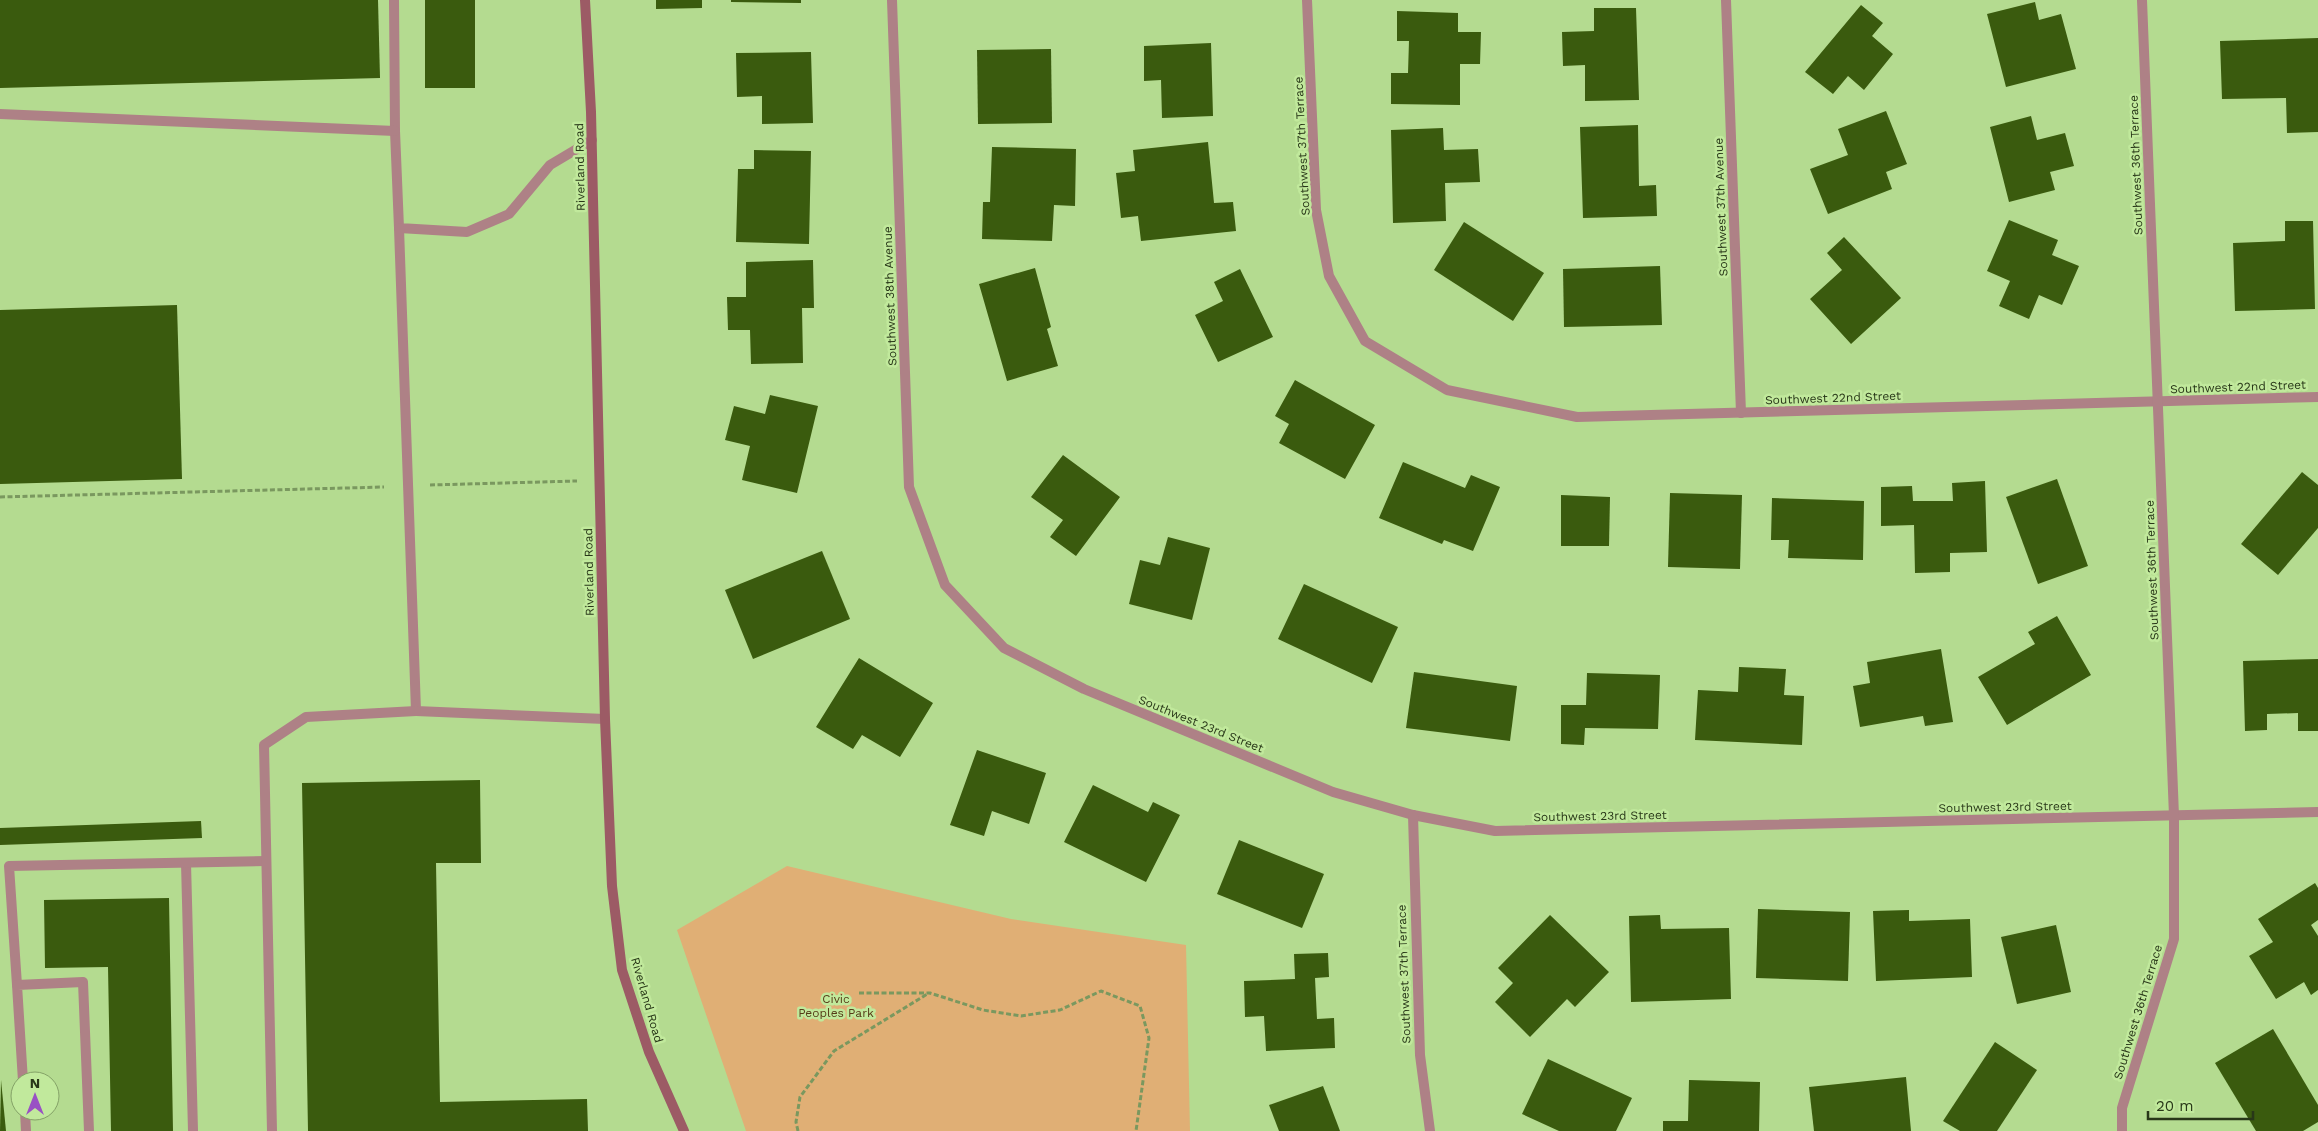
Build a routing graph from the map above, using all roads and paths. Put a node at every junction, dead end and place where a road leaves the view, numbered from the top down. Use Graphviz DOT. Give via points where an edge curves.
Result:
graph roads {
  1 [pos="394,0"];
  2 [pos="585,0"];
  3 [pos="892,0"];
  4 [pos="1307,0"];
  5 [pos="1726,0"];
  6 [pos="2142,0"];
  7 [pos="0,114"];
  8 [pos="395,131"];
  9 [pos="592,140"];
  10 [pos="399,228"];
  11 [pos="1365,341"];
  12 [pos="2318,397"];
  13 [pos="2157,402"];
  14 [pos="1741,413"];
  15 [pos="600,481"];
  16 [pos="408,486"];
  17 [pos="0,497"];
  18 [pos="944,585"];
  19 [pos="416,711"];
  20 [pos="605,719"];
  21 [pos="2318,812"];
  22 [pos="1413,815"];
  23 [pos="2174,816"];
  24 [pos="266,861"];
  25 [pos="186,863"];
  26 [pos="17,985"];
  27 [pos="859,993"];
  28 [pos="930,993"];
  29 [pos="22,1071"];
  30 [pos="89,1131"];
  31 [pos="193,1131"];
  32 [pos="272,1131"];
  33 [pos="684,1131"];
  34 [pos="798,1131"];
  35 [pos="1136,1131"];
  36 [pos="1430,1131"];
  37 [pos="2122,1131"];
  1 -- 8 [label="street"];
  2 -- 9 [label="street, Riverland Road"];
  3 -- 18 [label="street, Southwest 38th Avenue" via="909,487"];
  4 -- 11 [label="street, Southwest 37th Terrace" via="1316,210 1330,276"];
  5 -- 14 [label="street, Southwest 37th Avenue"];
  6 -- 13 [label="street, Southwest 36th Terrace"];
  7 -- 8 [label="street"];
  8 -- 10 [label="street"];
  9 -- 10 [label="street" via="550,165 509,214 467,232"];
  9 -- 15 [label="street, Riverland Road"];
  10 -- 16 [label="street"];
  11 -- 14 [label="street, Southwest 22nd Street" via="1447,390 1577,417"];
  12 -- 13 [label="street, Southwest 22nd Street"];
  13 -- 14 [label="street, Southwest 22nd Street"];
  13 -- 23 [label="street, Southwest 36th Terrace"];
  15 -- 16 [label="path"];
  15 -- 20 [label="street, Riverland Road"];
  16 -- 17 [label="path"];
  16 -- 19 [label="street"];
  18 -- 22 [label="street, Southwest 23rd Street" via="1004,648 1084,689 1333,792"];
  19 -- 20 [label="street"];
  19 -- 24 [label="street" via="306,717 264,745"];
  20 -- 33 [label="street, Riverland Road" via="612,886 622,970 649,1052"];
  21 -- 23 [label="street, Southwest 23rd Street"];
  22 -- 23 [label="street, Southwest 23rd Street" via="1495,831"];
  22 -- 36 [label="street, Southwest 37th Terrace" via="1420,1055"];
  23 -- 37 [label="street, Southwest 36th Terrace" via="2174,939 2122,1108"];
  24 -- 25 [label="street"];
  24 -- 32 [label="street"];
  25 -- 26 [label="street" via="9,866"];
  25 -- 31 [label="street"];
  26 -- 29 [label="street"];
  26 -- 30 [label="street" via="82,982"];
  27 -- 28 [label="path"];
  28 -- 34 [label="path" via="834,1051 800,1097 796,1122"];
  28 -- 35 [label="path" via="983,1010 1021,1016 1060,1010 1101,991 1140,1006 1149,1038"];
}
